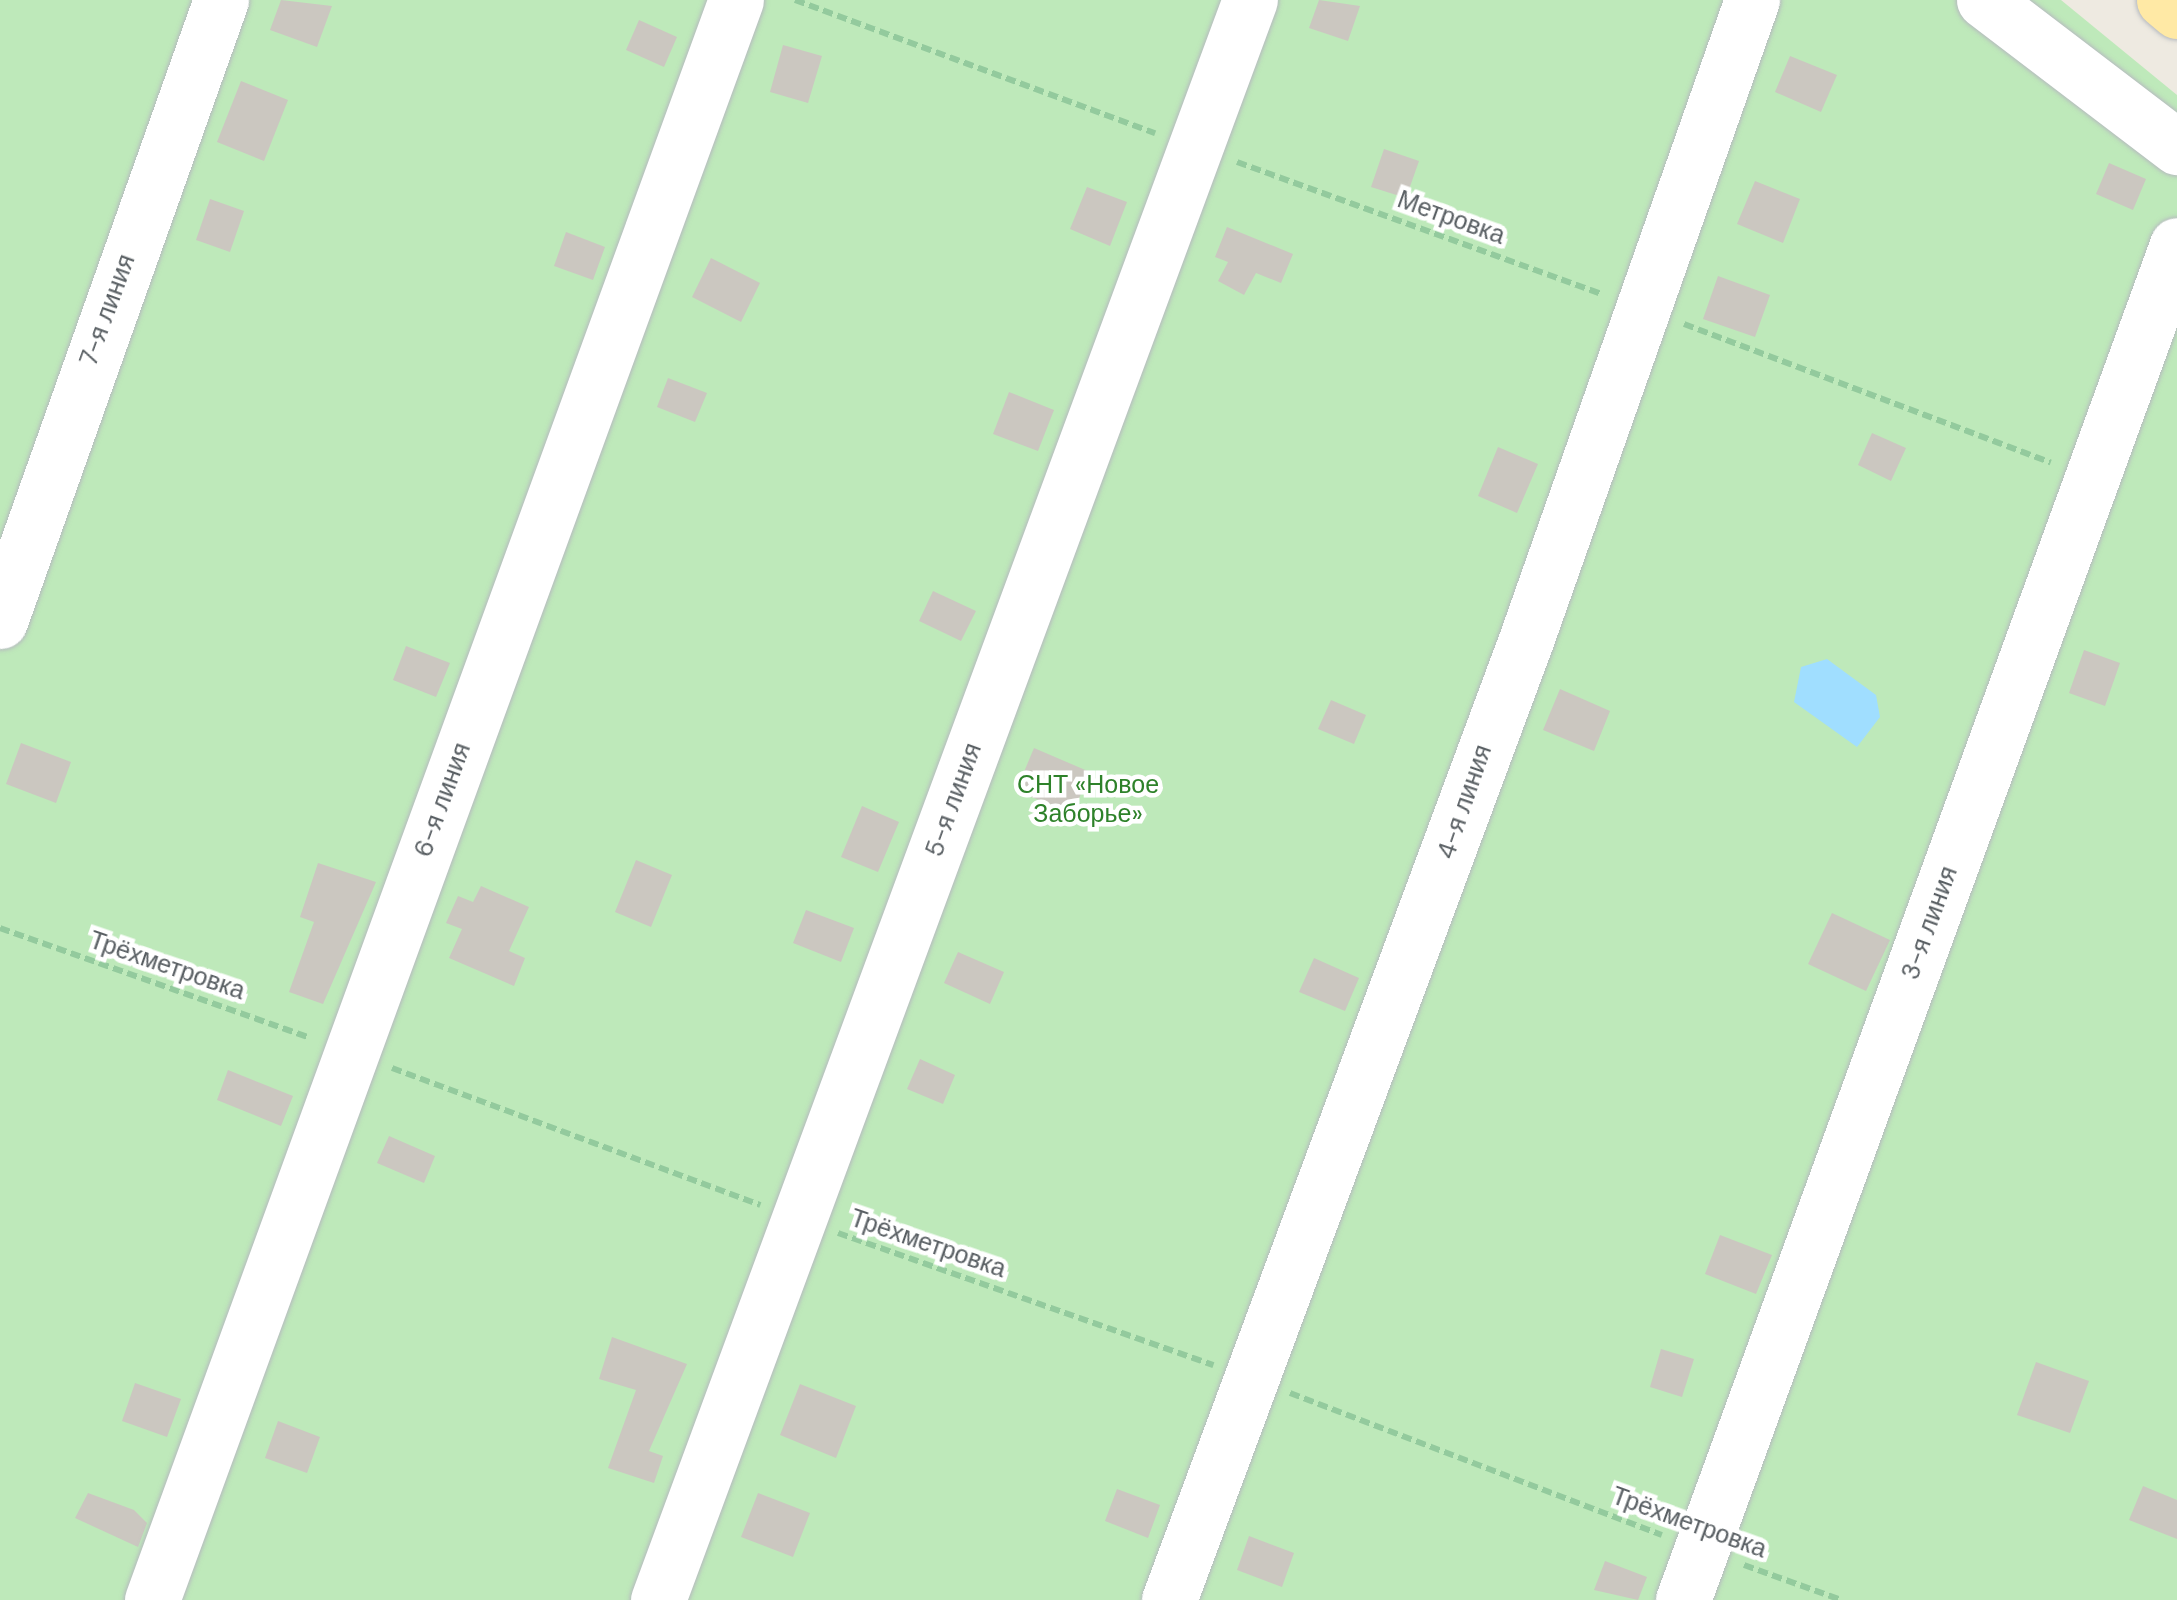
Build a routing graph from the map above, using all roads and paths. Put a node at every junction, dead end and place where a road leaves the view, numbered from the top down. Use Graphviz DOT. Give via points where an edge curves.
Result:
graph roads {
  1 [pos="221,0"];
  2 [pos="736,0"];
  3 [pos="795,0"];
  4 [pos="1250,0"];
  5 [pos="1752,0"];
  6 [pos="1984,0"];
  7 [pos="2164,0"];
  8 [pos="2177,11"];
  9 [pos="2177,147"];
  10 [pos="1196,148"];
  11 [pos="2177,246"];
  12 [pos="1644,309"];
  13 [pos="2093,478"];
  14 [pos="0,621"];
  15 [pos="0,928"];
  16 [pos="352,1053"];
  17 [pos="799,1220"];
  18 [pos="1251,1379"];
  19 [pos="1692,1575"];
  20 [pos="152,1600"];
  21 [pos="658,1600"];
  22 [pos="1169,1600"];
  23 [pos="1842,1600"];
  1 -- 14 [label="street, 7-я линия"];
  2 -- 16 [label="street, 6-я линия"];
  3 -- 10 [label="path, Метровка"];
  4 -- 10 [label="street, 5-я линия"];
  5 -- 12 [label="street, 4-я линия"];
  6 -- 9 [label="street"];
  7 -- 8 [label="main road"];
  10 -- 12 [label="path, Метровка"];
  10 -- 17 [label="street, 5-я линия"];
  11 -- 13 [label="street, 3-я линия"];
  12 -- 13 [label="path, Метровка"];
  12 -- 18 [label="street, 4-я линия"];
  13 -- 19 [label="street, 3-я линия"];
  15 -- 16 [label="path, Трёхметровка"];
  16 -- 17 [label="path, Трёхметровка"];
  16 -- 20 [label="street, 6-я линия"];
  17 -- 18 [label="path, Трёхметровка"];
  17 -- 21 [label="street, 5-я линия"];
  18 -- 19 [label="path, Трёхметровка"];
  18 -- 22 [label="street, 4-я линия"];
  19 -- 23 [label="path, Трёхметровка"];
}
